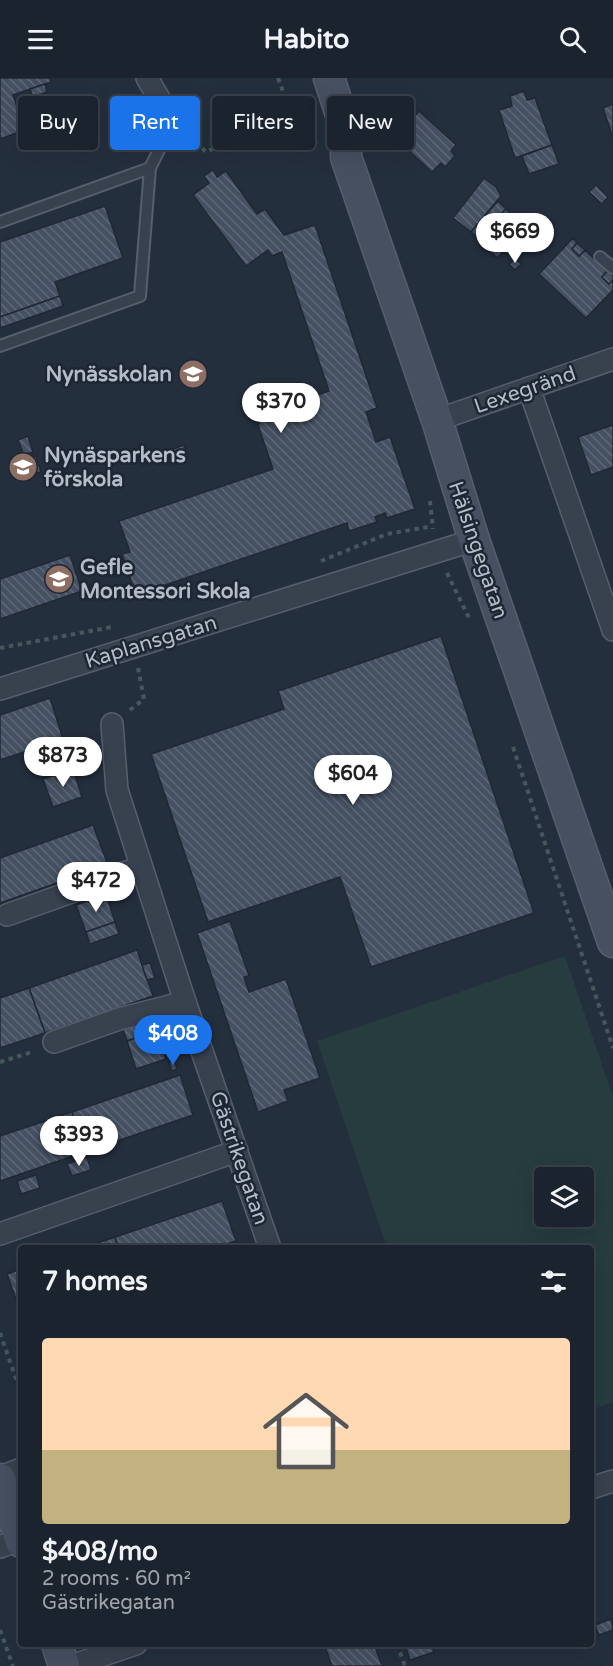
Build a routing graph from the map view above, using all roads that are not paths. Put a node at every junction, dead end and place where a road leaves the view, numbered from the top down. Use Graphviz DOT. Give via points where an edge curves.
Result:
graph roads {
  1 [pos="147,78"];
  2 [pos="318,84"];
  3 [pos="158,96"];
  4 [pos="159,150"];
  5 [pos="150,168"];
  6 [pos="0,222"];
  7 [pos="600,257"];
  8 [pos="613,268"];
  9 [pos="0,346"];
  10 [pos="613,359"];
  11 [pos="530,388"];
  12 [pos="436,420"];
  13 [pos="474,540"];
  14 [pos="613,630"];
  15 [pos="0,689"];
  16 [pos="112,723"];
  17 [pos="141,867"];
  18 [pos="7,915"];
  19 [pos="613,942"];
  20 [pos="185,1002"];
  21 [pos="54,1042"];
  22 [pos="237,1151"];
  23 [pos="0,1234"];
  24 [pos="269,1245"];
  25 [pos="18,1470"];
  26 [pos="0,1478"];
  27 [pos="613,1481"];
  28 [pos="594,1487"];
  29 [pos="14,1542"];
  30 [pos="58,1647"];
  31 [pos="127,1647"];
  32 [pos="64,1666"];
  33 [pos="71,1666"];
  1 -- 3 [label="street"];
  2 -- 12 [label="street, Hälsingegatan" via="346,130 346,157"];
  4 -- 5 [label="lane"];
  5 -- 6 [label="lane"];
  5 -- 9 [label="lane" via="140,296"];
  7 -- 8 [label="lane"];
  10 -- 11 [label="street, Lexegränd"];
  11 -- 12 [label="street, Lexegränd"];
  11 -- 14 [label="street"];
  12 -- 13 [label="street, Hälsingegatan"];
  13 -- 15 [label="street, Kaplansgatan"];
  13 -- 19 [label="street, Hälsingegatan"];
  16 -- 17 [label="street, Gästrikegatan" via="117,790"];
  17 -- 18 [label="street"];
  17 -- 20 [label="street, Gästrikegatan"];
  20 -- 21 [label="street" via="119,1019"];
  20 -- 22 [label="street, Gästrikegatan"];
  22 -- 23 [label="street"];
  22 -- 24 [label="street, Gästrikegatan"];
  25 -- 26 [label="street"];
  26 -- 29 [label="street"];
  27 -- 28 [label="street"];
  30 -- 32 [label="street"];
  31 -- 33 [label="street"];
}
